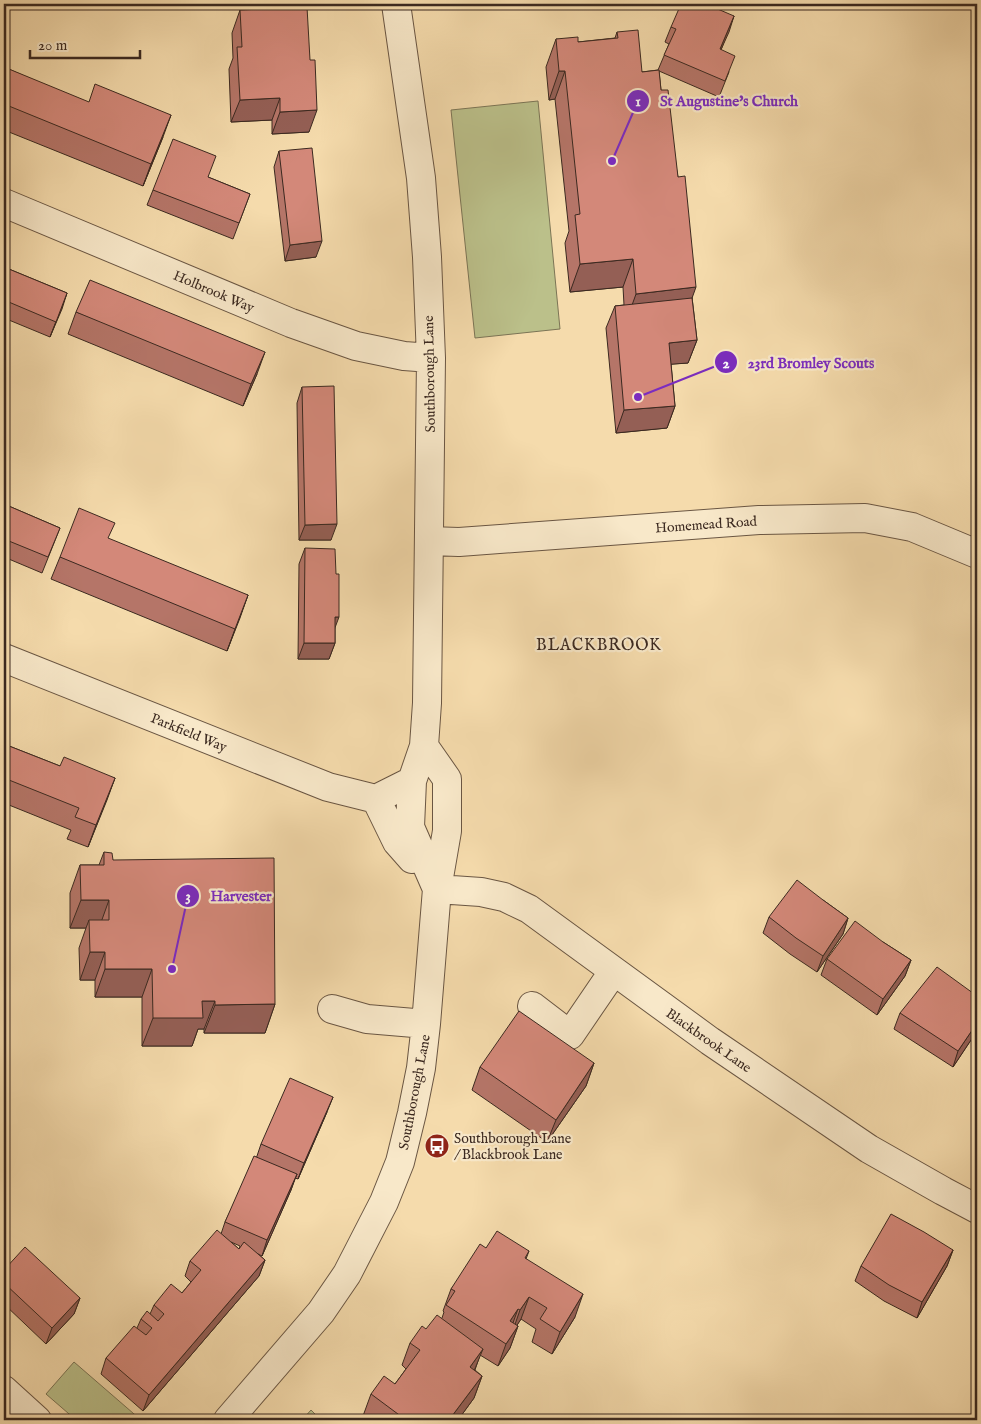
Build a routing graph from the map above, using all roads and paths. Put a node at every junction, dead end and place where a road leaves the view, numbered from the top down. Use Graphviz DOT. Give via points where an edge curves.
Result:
graph roads {
  1 [pos="396,4"];
  2 [pos="4,203"];
  3 [pos="431,358"];
  4 [pos="429,541"];
  5 [pos="977,554"];
  6 [pos="4,658"];
  7 [pos="424,746"];
  8 [pos="412,781"];
  9 [pos="376,799"];
  10 [pos="437,889"];
  11 [pos="613,972"];
  12 [pos="532,1006"];
  13 [pos="332,1009"];
  14 [pos="426,1024"];
  15 [pos="977,1209"];
  16 [pos="228,1420"];
  1 -- 3 [label="street, Southborough Lane" via="421,178"];
  2 -- 3 [label="street, Holbrook Way" via="356,346"];
  3 -- 4 [label="street, Southborough Lane"];
  4 -- 5 [label="street, Homemead Road" via="459,542 759,520 865,518 912,527"];
  4 -- 7 [label="street, Southborough Lane"];
  6 -- 9 [label="street, Parkfield Way" via="328,788"];
  7 -- 8 [label="street, Southborough Lane"];
  7 -- 10 [label="street, Southborough Lane" via="446,779 448,831"];
  8 -- 9 [label="street"];
  8 -- 10 [label="street, Southborough Lane" via="410,827"];
  9 -- 10 [label="street" via="397,842"];
  10 -- 11 [label="street, Blackbrook Lane" via="504,897 529,909"];
  10 -- 14 [label="street, Southborough Lane"];
  11 -- 12 [label="street" via="570,1034"];
  11 -- 15 [label="street, Blackbrook Lane" via="869,1149"];
  13 -- 14 [label="street" via="367,1019"];
  14 -- 16 [label="street, Southborough Lane" via="421,1068 400,1162 364,1244 321,1312"];
}
